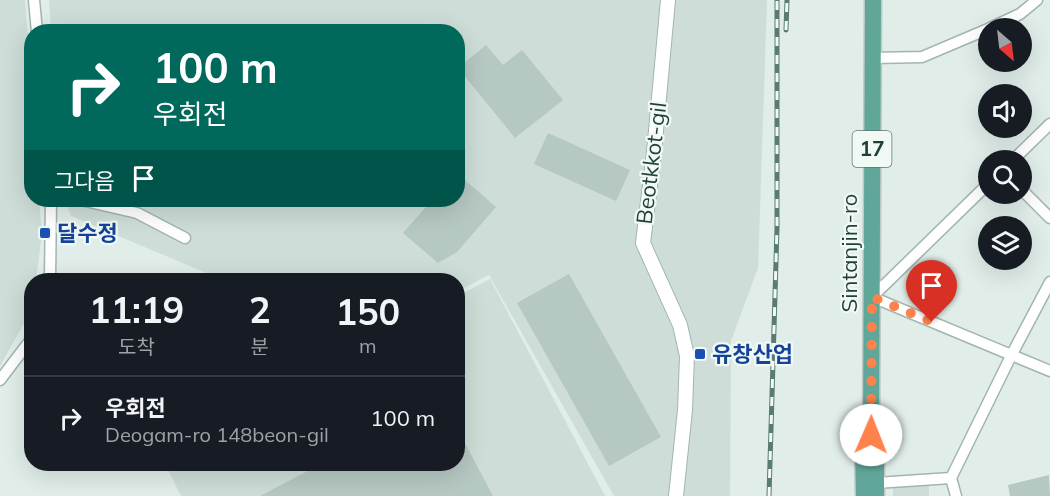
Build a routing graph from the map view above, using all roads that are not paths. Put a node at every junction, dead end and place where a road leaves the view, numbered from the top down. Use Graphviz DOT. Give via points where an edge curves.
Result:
graph roads {
  1 [pos="34,0"];
  2 [pos="668,0"];
  3 [pos="873,0"];
  4 [pos="1037,0"];
  5 [pos="1012,18"];
  6 [pos="36,24"];
  7 [pos="978,34"];
  8 [pos="873,58"];
  9 [pos="1050,124"];
  10 [pos="1023,150"];
  11 [pos="978,194"];
  12 [pos="1032,200"];
  13 [pos="51,207"];
  14 [pos="111,207"];
  15 [pos="1050,218"];
  16 [pos="185,238"];
  17 [pos="50,273"];
  18 [pos="1050,282"];
  19 [pos="872,297"];
  20 [pos="24,348"];
  21 [pos="1012,354"];
  22 [pos="1050,371"];
  23 [pos="0,380"];
  24 [pos="871,435"];
  25 [pos="951,478"];
  26 [pos="876,489"];
  27 [pos="676,496"];
  28 [pos="864,496"];
  29 [pos="956,496"];
  1 -- 6 [label="street"];
  2 -- 27 [label="street, Beotkkot-gil" via="643,243 680,325 687,356"];
  3 -- 8 [label="main road, Sintanjin-ro / 17"];
  4 -- 5 [label="street"];
  7 -- 8 [label="street" via="922,57"];
  8 -- 19 [label="main road, Sintanjin-ro / 17"];
  9 -- 10 [label="street"];
  11 -- 19 [label="street"];
  12 -- 15 [label="street"];
  13 -- 17 [label="street"];
  14 -- 16 [label="street" via="137,213"];
  18 -- 21 [label="street"];
  19 -- 21 [label="street"];
  19 -- 24 [label="main road, Sintanjin-ro / 17"];
  20 -- 23 [label="street"];
  21 -- 22 [label="street"];
  21 -- 25 [label="street"];
  24 -- 26 [label="main road, Sintanjin-ro / 17" via="876,446"];
  24 -- 28 [label="main road, Sintanjin-ro / 17" via="863,445"];
  25 -- 26 [label="street"];
  25 -- 29 [label="street"];
}
